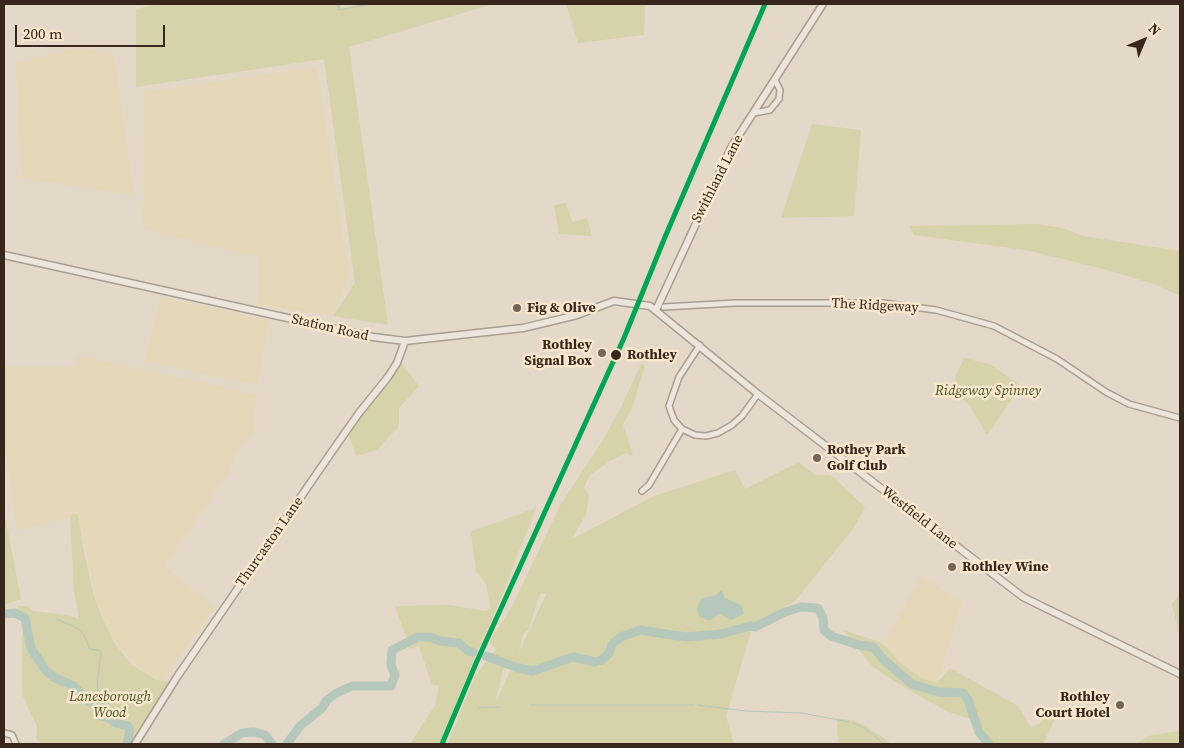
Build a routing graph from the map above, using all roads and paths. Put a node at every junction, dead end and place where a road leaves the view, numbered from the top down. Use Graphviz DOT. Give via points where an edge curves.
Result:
graph roads {
  1 [pos="823,4"];
  2 [pos="776,80"];
  3 [pos="754,113"];
  4 [pos="4,255"];
  5 [pos="664,307"];
  6 [pos="653,308"];
  7 [pos="404,341"];
  8 [pos="700,346"];
  9 [pos="758,394"];
  10 [pos="1180,418"];
  11 [pos="682,429"];
  12 [pos="642,491"];
  13 [pos="1180,673"];
  14 [pos="4,733"];
  15 [pos="136,743"];
  16 [pos="16,744"];
  1 -- 2 [label="street, Swithland Lane"];
  2 -- 3 [label="street, Swithland Lane"];
  2 -- 3 [label="street" via="779,99 770,110"];
  3 -- 6 [label="street, Swithland Lane" via="732,146"];
  4 -- 7 [label="street, Station Road" via="373,338"];
  5 -- 10 [label="street, The Ridgeway" via="735,303 883,303 936,310 994,326 1057,359 1129,404"];
  6 -- 7 [label="street, Station Road" via="620,301 608,302 576,315 523,328"];
  6 -- 8 [label="street, Westfield Lane"];
  7 -- 15 [label="street, Thurcaston Lane" via="397,363 388,377 359,413 192,655"];
  8 -- 9 [label="street, Westfield Lane"];
  8 -- 11 [label="street" via="679,376 669,406 674,420"];
  9 -- 11 [label="street" via="742,416 718,433 695,435"];
  9 -- 13 [label="street, Westfield Lane" via="1023,597"];
  11 -- 12 [label="street" via="649,485"];
  14 -- 16 [label="street" via="12,735"];
}
